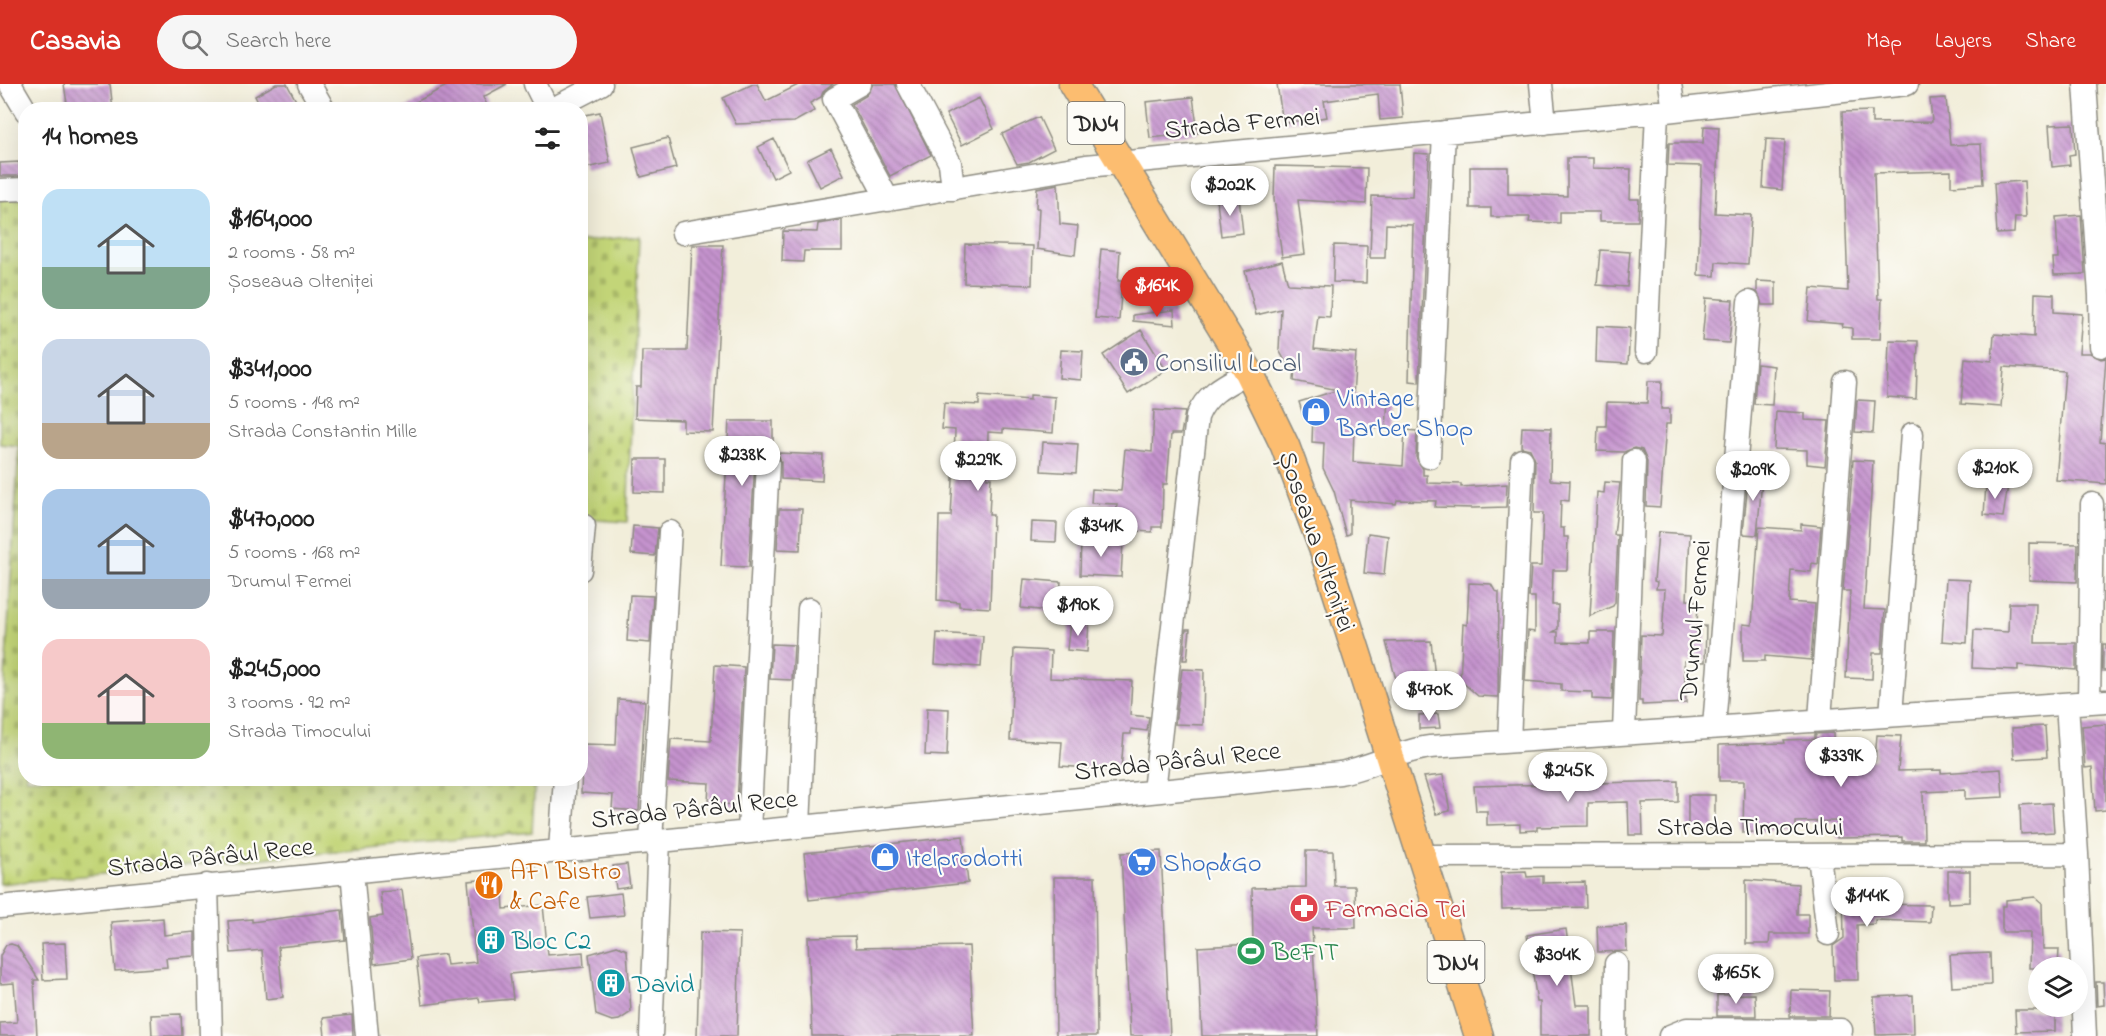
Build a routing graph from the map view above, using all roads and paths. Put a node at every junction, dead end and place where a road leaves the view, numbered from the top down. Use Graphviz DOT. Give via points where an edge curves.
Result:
graph roads {
  1 [pos="10,84"];
  2 [pos="309,84"];
  3 [pos="535,84"];
  4 [pos="601,84"];
  5 [pos="860,84"];
  6 [pos="908,84"];
  7 [pos="1073,84"];
  8 [pos="1541,84"];
  9 [pos="1670,84"];
  10 [pos="1906,84"];
  11 [pos="2085,84"];
  12 [pos="1726,94"];
  13 [pos="21,102"];
  14 [pos="319,102"];
  15 [pos="545,102"];
  16 [pos="565,102"];
  17 [pos="1665,111"];
  18 [pos="1545,123"];
  19 [pos="1444,132"];
  20 [pos="1120,162"];
  21 [pos="18,189"];
  22 [pos="953,189"];
  23 [pos="0,190"];
  24 [pos="888,200"];
  25 [pos="683,233"];
  26 [pos="1749,302"];
  27 [pos="2101,346"];
  28 [pos="1646,351"];
  29 [pos="1249,372"];
  30 [pos="1845,382"];
  31 [pos="1912,434"];
  32 [pos="1429,457"];
  33 [pos="1522,460"];
  34 [pos="1634,461"];
  35 [pos="768,462"];
  36 [pos="2092,504"];
  37 [pos="670,532"];
  38 [pos="809,609"];
  39 [pos="2087,702"];
  40 [pos="1891,715"];
  41 [pos="1820,719"];
  42 [pos="1714,726"];
  43 [pos="1624,732"];
  44 [pos="1509,741"];
  45 [pos="1391,757"];
  46 [pos="564,786"];
  47 [pos="1154,790"];
  48 [pos="799,826"];
  49 [pos="749,831"];
  50 [pos="655,840"];
  51 [pos="560,850"];
  52 [pos="2077,854"];
  53 [pos="1819,855"];
  54 [pos="1422,856"];
  55 [pos="352,871"];
  56 [pos="207,885"];
  57 [pos="0,907"];
  58 [pos="1828,934"];
  59 [pos="1616,964"];
  60 [pos="1841,1030"];
  61 [pos="211,1036"];
  62 [pos="367,1036"];
  63 [pos="651,1036"];
  64 [pos="1479,1036"];
  65 [pos="1615,1036"];
  66 [pos="1670,1036"];
  67 [pos="2085,1036"];
  1 -- 13 [label="street"];
  2 -- 14 [label="street"];
  3 -- 15 [label="street"];
  4 -- 16 [label="street"];
  5 -- 24 [label="street" via="834,99"];
  6 -- 22 [label="street" via="950,163"];
  7 -- 20 [label="main road, Șoseaua Olteniței / DN4"];
  8 -- 18 [label="street"];
  9 -- 17 [label="street"];
  10 -- 12 [label="street, Strada Fermei"];
  11 -- 27 [label="street"];
  12 -- 17 [label="street, Strada Fermei"];
  17 -- 18 [label="street, Strada Fermei"];
  17 -- 28 [label="street"];
  18 -- 19 [label="street, Strada Fermei"];
  19 -- 20 [label="street, Strada Fermei"];
  19 -- 32 [label="street"];
  20 -- 22 [label="street, Strada Fermei"];
  20 -- 29 [label="main road, Șoseaua Olteniței / DN4"];
  21 -- 23 [label="street"];
  22 -- 24 [label="street, Strada Fermei"];
  24 -- 25 [label="street, Strada Fermei"];
  26 -- 42 [label="street, Drumul Fermei"];
  29 -- 45 [label="main road, Șoseaua Olteniței / DN4" via="1305,496"];
  29 -- 47 [label="street" via="1214,392 1203,402 1197,417"];
  30 -- 41 [label="street"];
  31 -- 40 [label="street"];
  33 -- 44 [label="street"];
  34 -- 43 [label="street"];
  35 -- 49 [label="street"];
  36 -- 39 [label="street"];
  37 -- 50 [label="street"];
  38 -- 48 [label="street"];
  39 -- 40 [label="street, Drumul Fermei"];
  39 -- 52 [label="street"];
  40 -- 41 [label="street, Drumul Fermei"];
  41 -- 42 [label="street, Drumul Fermei"];
  42 -- 43 [label="street, Drumul Fermei"];
  43 -- 44 [label="street, Drumul Fermei"];
  44 -- 45 [label="street, Drumul Fermei" via="1417,749"];
  45 -- 47 [label="street, Strada Pârâul Rece" via="1340,772"];
  45 -- 54 [label="main road, Șoseaua Olteniței / DN4"];
  46 -- 51 [label="street"];
  47 -- 48 [label="street, Strada Pârâul Rece"];
  48 -- 49 [label="street, Strada Pârâul Rece"];
  49 -- 50 [label="street, Strada Pârâul Rece"];
  50 -- 51 [label="street, Strada Pârâul Rece"];
  50 -- 63 [label="street"];
  51 -- 55 [label="street, Strada Pârâul Rece"];
  52 -- 53 [label="street, Strada Timocului"];
  52 -- 67 [label="street"];
  53 -- 54 [label="street, Strada Timocului"];
  53 -- 58 [label="street"];
  54 -- 64 [label="main road, Șoseaua Olteniței / DN4"];
  55 -- 56 [label="street, Strada Pârâul Rece"];
  55 -- 62 [label="street"];
  56 -- 57 [label="street, Strada Pârâul Rece"];
  56 -- 61 [label="street"];
  59 -- 65 [label="street"];
  60 -- 66 [label="street" via="1688,1029"];
}
